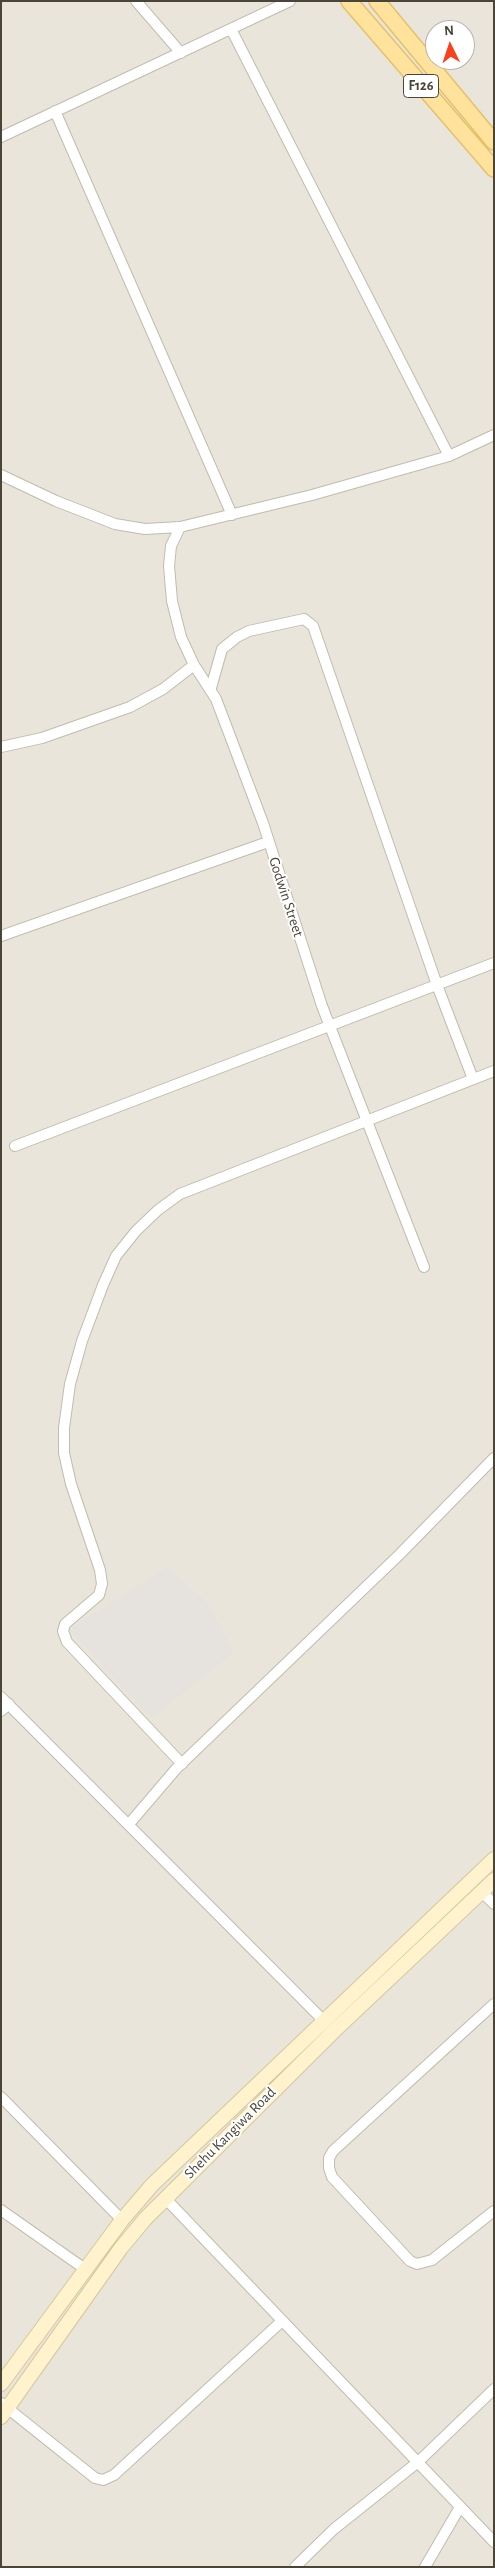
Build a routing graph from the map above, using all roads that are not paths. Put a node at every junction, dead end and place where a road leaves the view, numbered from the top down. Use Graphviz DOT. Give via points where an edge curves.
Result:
graph roads {
  1 [pos="136,1"];
  2 [pos="290,1"];
  3 [pos="349,1"];
  4 [pos="377,1"];
  5 [pos="231,29"];
  6 [pos="181,53"];
  7 [pos="55,111"];
  8 [pos="1,137"];
  9 [pos="494,142"];
  10 [pos="494,169"];
  11 [pos="494,435"];
  12 [pos="449,456"];
  13 [pos="1,475"];
  14 [pos="232,515"];
  15 [pos="180,527"];
  16 [pos="194,665"];
  17 [pos="211,688"];
  18 [pos="1,747"];
  19 [pos="268,842"];
  20 [pos="1,936"];
  21 [pos="494,963"];
  22 [pos="437,985"];
  23 [pos="330,1027"];
  24 [pos="494,1071"];
  25 [pos="473,1079"];
  26 [pos="367,1119"];
  27 [pos="15,1146"];
  28 [pos="424,1266"];
  29 [pos="494,1458"];
  30 [pos="4,1704"];
  31 [pos="182,1764"];
  32 [pos="129,1824"];
  33 [pos="494,1859"];
  34 [pos="494,1880"];
  35 [pos="482,1892"];
  36 [pos="494,1904"];
  37 [pos="494,2004"];
  38 [pos="324,2021"];
  39 [pos="1,2097"];
  40 [pos="165,2198"];
  41 [pos="1,2210"];
  42 [pos="494,2211"];
  43 [pos="122,2220"];
  44 [pos="85,2269"];
  45 [pos="282,2321"];
  46 [pos="1,2384"];
  47 [pos="494,2389"];
  48 [pos="4,2409"];
  49 [pos="418,2462"];
  50 [pos="460,2507"];
  51 [pos="494,2542"];
  52 [pos="295,2567"];
  53 [pos="424,2567"];
  1 -- 6 [label="street"];
  2 -- 5 [label="street"];
  3 -- 10 [label="main road, F126"];
  4 -- 9 [label="main road, F126"];
  5 -- 6 [label="street"];
  5 -- 12 [label="street"];
  6 -- 7 [label="street"];
  7 -- 8 [label="street"];
  7 -- 14 [label="street"];
  11 -- 12 [label="street"];
  12 -- 14 [label="street"];
  13 -- 15 [label="street" via="115,524 145,529"];
  14 -- 15 [label="street"];
  15 -- 16 [label="street, Godwin Street" via="171,546 172,601 181,637"];
  16 -- 17 [label="street, Godwin Street"];
  16 -- 18 [label="street" via="163,689 130,707 42,738"];
  17 -- 19 [label="street, Godwin Street"];
  17 -- 22 [label="street" via="222,649 237,637 249,631 304,619 314,626"];
  19 -- 20 [label="street"];
  19 -- 23 [label="street, Godwin Street"];
  21 -- 22 [label="street"];
  22 -- 23 [label="street"];
  22 -- 25 [label="street"];
  23 -- 26 [label="street, Godwin Street"];
  23 -- 27 [label="street"];
  24 -- 25 [label="street"];
  25 -- 26 [label="street"];
  26 -- 28 [label="street, Godwin Street"];
  26 -- 31 [label="street" via="180,1194 158,1210 116,1256 82,1341 70,1384 64,1453 102,1584 99,1594 65,1624 63,1631 67,1642"];
  29 -- 31 [label="street" via="399,1555"];
  30 -- 32 [label="street"];
  31 -- 32 [label="street"];
  32 -- 38 [label="street"];
  33 -- 38 [label="main road, Shehu Kangiwa Road"];
  34 -- 35 [label="main road, Shehu Kangiwa Road"];
  35 -- 36 [label="street"];
  35 -- 40 [label="main road, Shehu Kangiwa Road" via="334,2031"];
  37 -- 42 [label="street" via="329,2158 332,2177 410,2262 417,2264 432,2260"];
  38 -- 43 [label="main road, Shehu Kangiwa Road" via="152,2186"];
  39 -- 43 [label="street"];
  40 -- 45 [label="street"];
  40 -- 48 [label="main road, Shehu Kangiwa Road" via="121,2248"];
  41 -- 44 [label="street"];
  43 -- 44 [label="main road, Shehu Kangiwa Road"];
  44 -- 46 [label="main road, Shehu Kangiwa Road"];
  45 -- 48 [label="street" via="114,2475 104,2480 95,2478"];
  45 -- 49 [label="street"];
  47 -- 49 [label="street"];
  49 -- 50 [label="street"];
  49 -- 52 [label="street" via="334,2529"];
  50 -- 51 [label="street"];
  50 -- 53 [label="street"];
}
